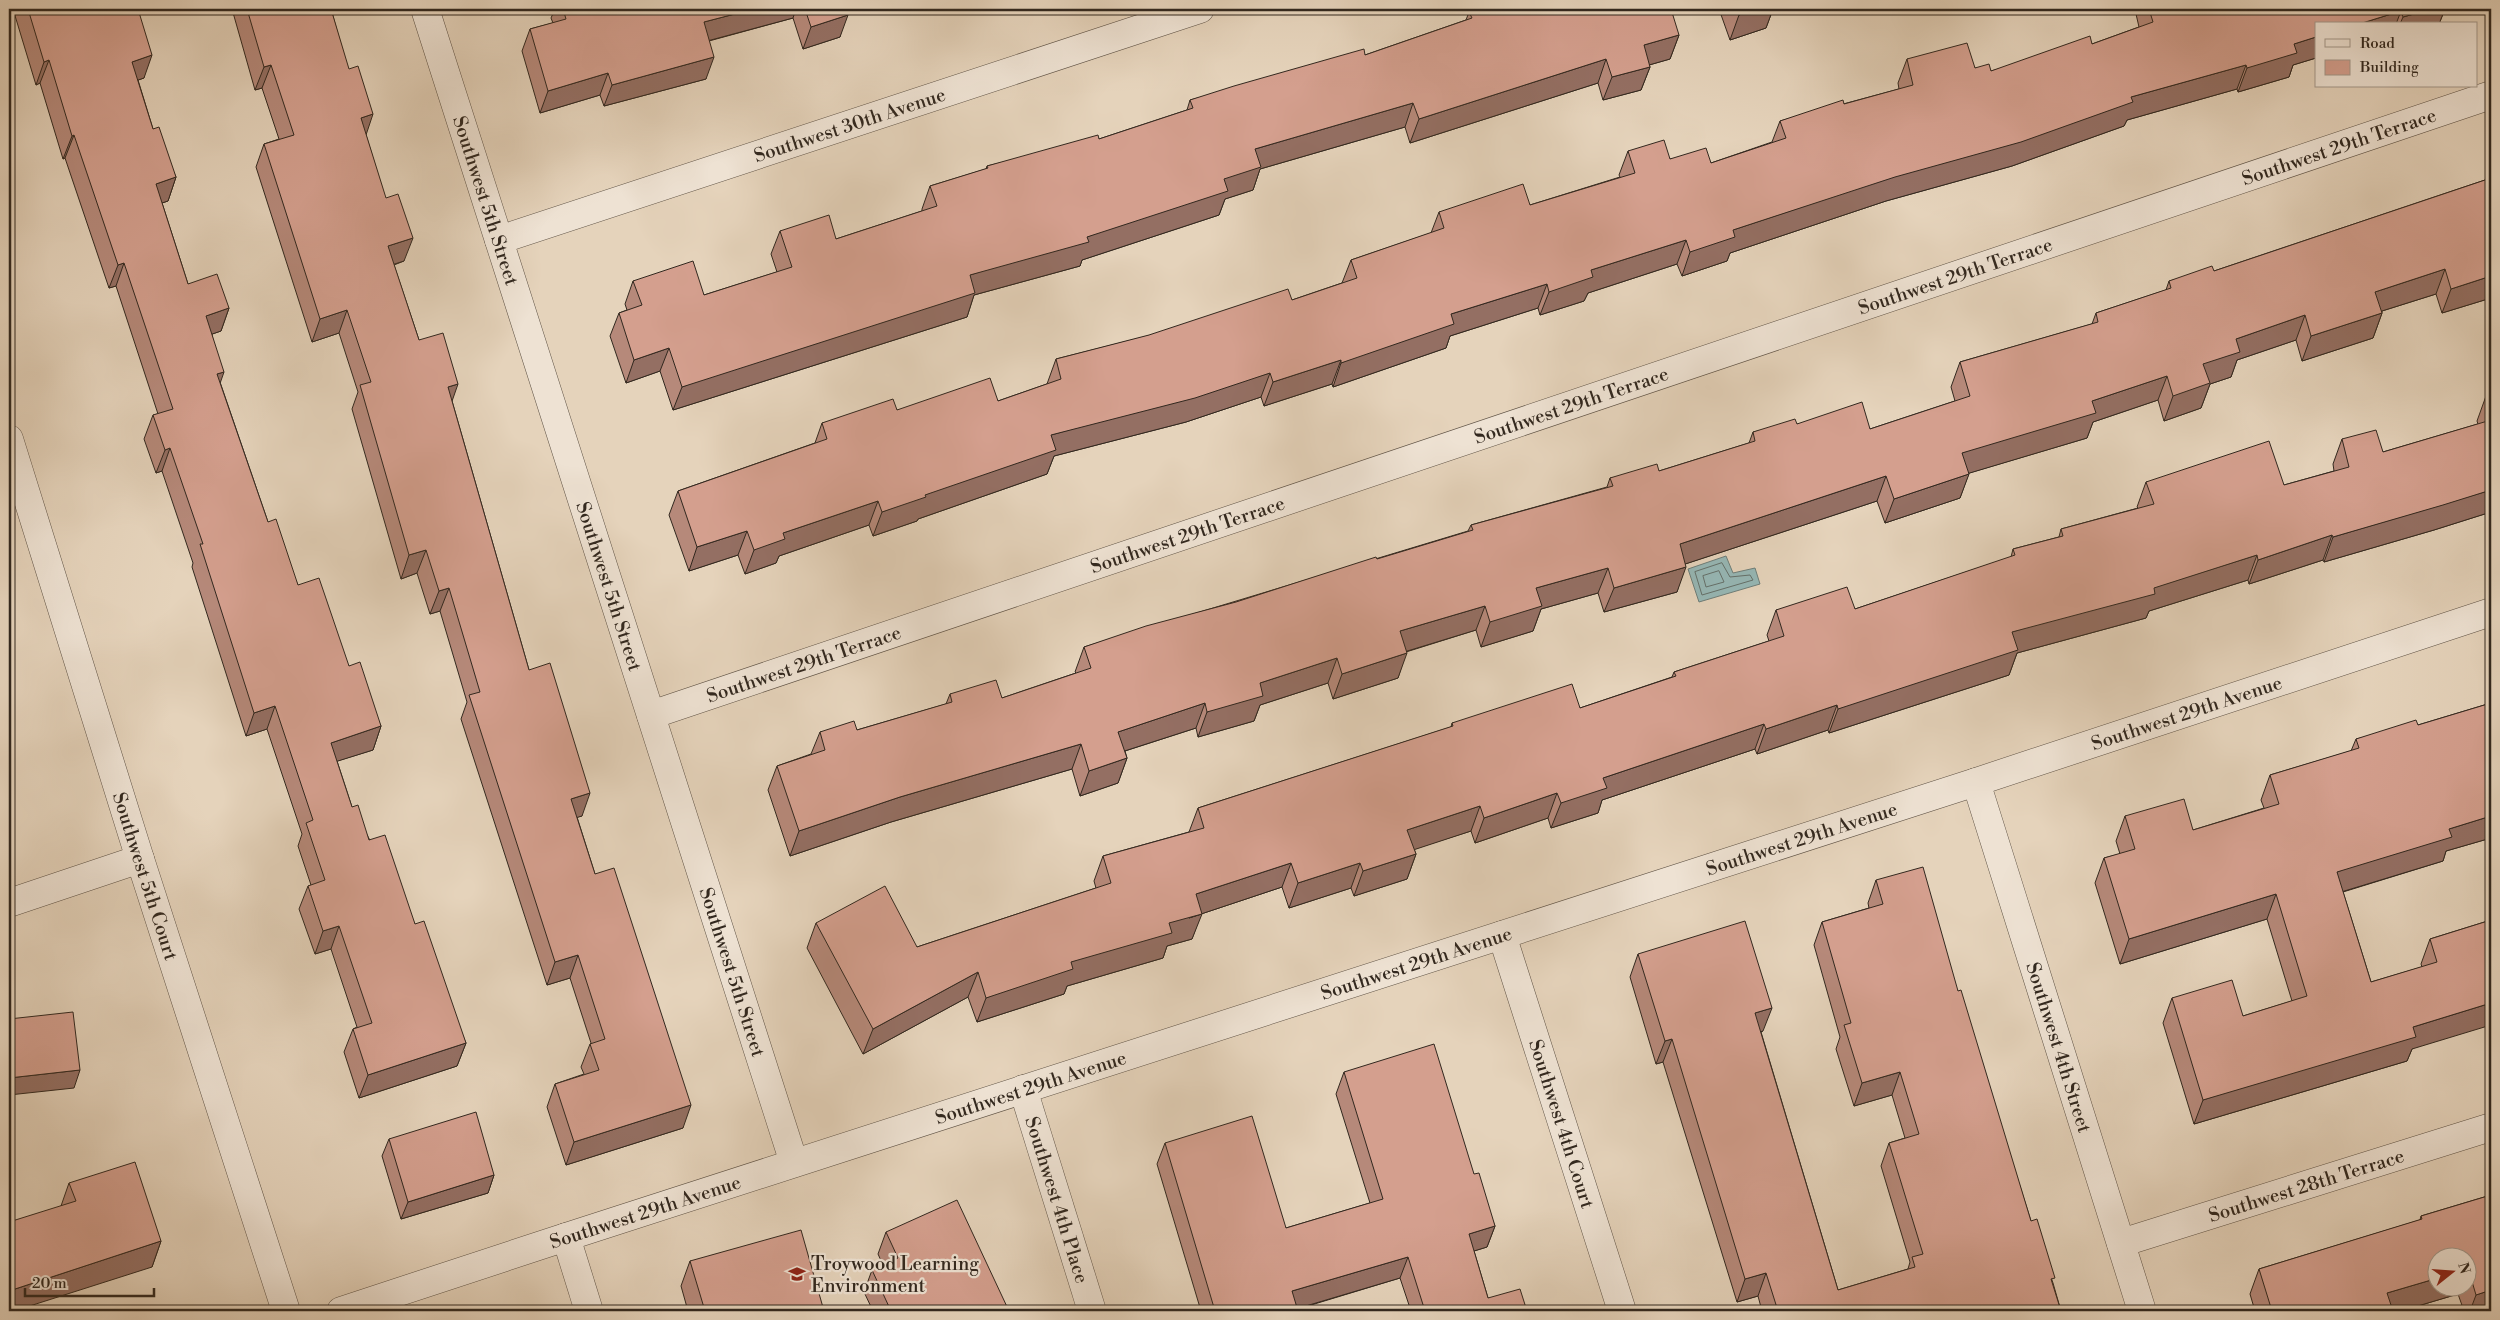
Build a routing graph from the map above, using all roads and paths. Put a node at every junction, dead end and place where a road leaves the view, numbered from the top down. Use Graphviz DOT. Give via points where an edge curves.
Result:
graph roads {
  1 [pos="425,9"];
  2 [pos="1200,9"];
  3 [pos="2491,95"];
  4 [pos="499,240"];
  5 [pos="9,439"];
  6 [pos="2491,612"];
  7 [pos="651,715"];
  8 [pos="1976,782"];
  9 [pos="140,859"];
  10 [pos="9,903"];
  11 [pos="1502,935"];
  12 [pos="1023,1089"];
  13 [pos="2491,1127"];
  14 [pos="794,1163"];
  15 [pos="566,1236"];
  16 [pos="2121,1243"];
  17 [pos="286,1311"];
  18 [pos="341,1311"];
  19 [pos="589,1311"];
  20 [pos="1092,1311"];
  21 [pos="1622,1311"];
  22 [pos="2142,1311"];
  1 -- 4 [label="street, Southwest 5th Street"];
  2 -- 4 [label="street, Southwest 30th Avenue"];
  3 -- 7 [label="street, Southwest 29th Terrace"];
  4 -- 7 [label="street, Southwest 5th Street"];
  5 -- 9 [label="street, Southwest 5th Court"];
  6 -- 8 [label="street, Southwest 29th Avenue"];
  7 -- 14 [label="street, Southwest 5th Street"];
  8 -- 11 [label="street, Southwest 29th Avenue"];
  8 -- 16 [label="street, Southwest 4th Street"];
  9 -- 10 [label="street"];
  9 -- 17 [label="street, Southwest 5th Court"];
  11 -- 12 [label="street, Southwest 29th Avenue"];
  11 -- 21 [label="street, Southwest 4th Court"];
  12 -- 14 [label="street, Southwest 29th Avenue"];
  12 -- 20 [label="street, Southwest 4th Place"];
  13 -- 16 [label="street, Southwest 28th Terrace"];
  14 -- 15 [label="street, Southwest 29th Avenue"];
  15 -- 18 [label="street, Southwest 29th Avenue"];
  15 -- 19 [label="street"];
  16 -- 22 [label="street, Southwest 4th Street"];
}
